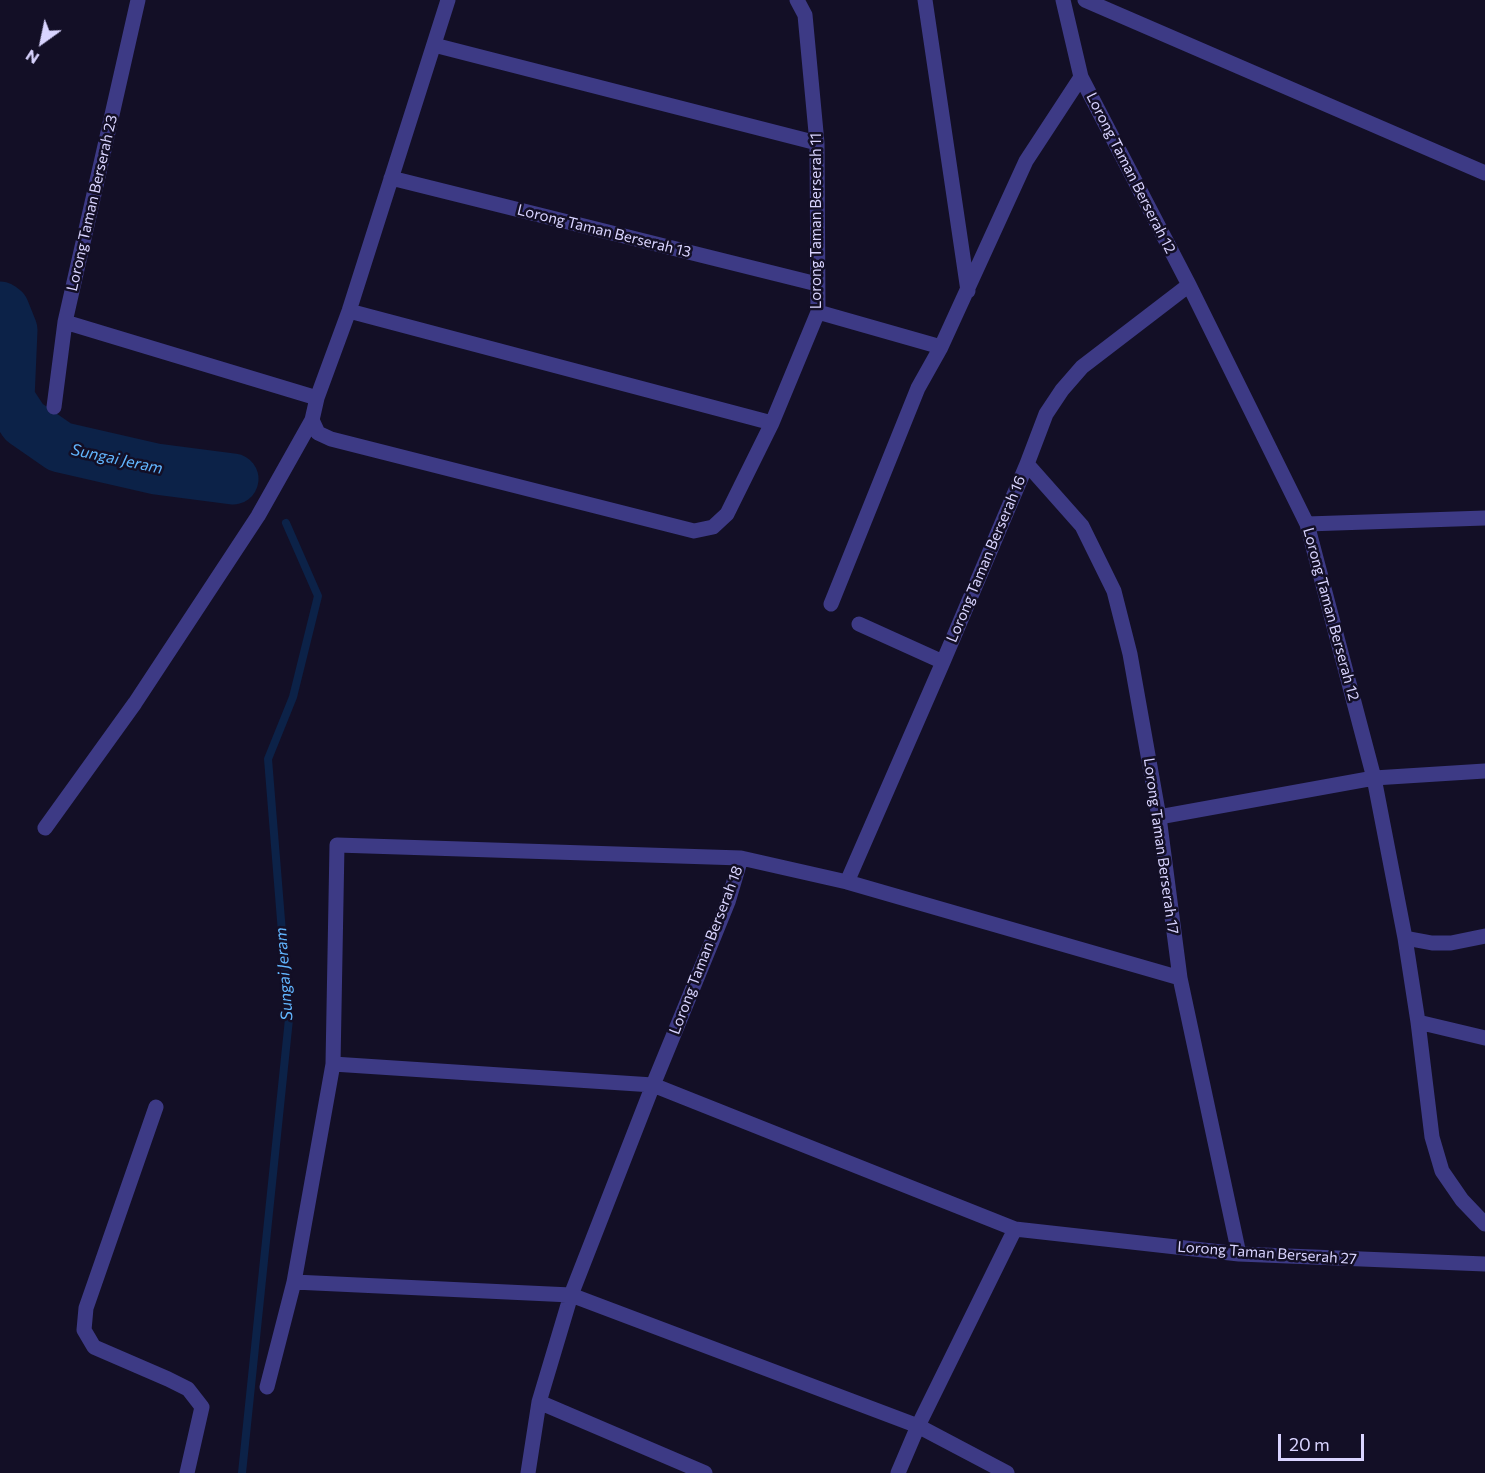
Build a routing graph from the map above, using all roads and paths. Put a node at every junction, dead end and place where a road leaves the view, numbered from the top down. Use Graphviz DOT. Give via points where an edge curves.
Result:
graph roads {
  1 [pos="138,0"];
  2 [pos="448,0"];
  3 [pos="796,0"];
  4 [pos="926,0"];
  5 [pos="1063,0"];
  6 [pos="1085,0"];
  7 [pos="434,45"];
  8 [pos="1082,77"];
  9 [pos="817,143"];
  10 [pos="1485,173"];
  11 [pos="391,178"];
  12 [pos="817,284"];
  13 [pos="1189,285"];
  14 [pos="968,291"];
  15 [pos="349,311"];
  16 [pos="818,312"];
  17 [pos="65,322"];
  18 [pos="941,347"];
  19 [pos="317,398"];
  20 [pos="54,407"];
  21 [pos="312,420"];
  22 [pos="772,423"];
  23 [pos="1027,464"];
  24 [pos="1485,518"];
  25 [pos="1307,524"];
  26 [pos="831,604"];
  27 [pos="859,624"];
  28 [pos="943,662"];
  29 [pos="1485,771"];
  30 [pos="1374,778"];
  31 [pos="1159,817"];
  32 [pos="45,828"];
  33 [pos="741,858"];
  34 [pos="848,882"];
  35 [pos="1485,936"];
  36 [pos="1405,938"];
  37 [pos="1180,978"];
  38 [pos="1418,1022"];
  39 [pos="1485,1038"];
  40 [pos="333,1064"];
  41 [pos="653,1085"];
  42 [pos="156,1107"];
  43 [pos="1485,1224"];
  44 [pos="1015,1229"];
  45 [pos="1239,1254"];
  46 [pos="1485,1264"];
  47 [pos="294,1282"];
  48 [pos="571,1295"];
  49 [pos="267,1387"];
  50 [pos="539,1402"];
  51 [pos="918,1426"];
  52 [pos="187,1473"];
  53 [pos="528,1473"];
  54 [pos="705,1473"];
  55 [pos="898,1473"];
  56 [pos="1007,1473"];
  1 -- 17 [label="street, Lorong Taman Berserah 23"];
  2 -- 7 [label="street"];
  3 -- 9 [label="street, Lorong Taman Berserah 11" via="805,15"];
  4 -- 14 [label="street"];
  5 -- 8 [label="street, Lorong Taman Berserah 12"];
  6 -- 10 [label="street"];
  7 -- 9 [label="street"];
  7 -- 11 [label="street"];
  8 -- 13 [label="street, Lorong Taman Berserah 12"];
  8 -- 14 [label="street" via="1026,161"];
  9 -- 12 [label="street, Lorong Taman Berserah 11"];
  11 -- 12 [label="street, Lorong Taman Berserah 13"];
  11 -- 15 [label="street"];
  12 -- 16 [label="street, Lorong Taman Berserah 11"];
  13 -- 23 [label="street, Lorong Taman Berserah 16" via="1082,367 1046,414"];
  13 -- 25 [label="street, Lorong Taman Berserah 12"];
  14 -- 18 [label="street"];
  15 -- 19 [label="street"];
  15 -- 22 [label="street"];
  16 -- 18 [label="street"];
  16 -- 22 [label="street, Lorong Taman Berserah 11"];
  17 -- 19 [label="street"];
  17 -- 20 [label="street, Lorong Taman Berserah 23"];
  18 -- 26 [label="street" via="918,388"];
  19 -- 21 [label="street"];
  21 -- 22 [label="street, Lorong Taman Berserah 11" via="318,433 331,440 694,531 713,527 727,514"];
  21 -- 32 [label="street" via="258,516 135,703"];
  23 -- 28 [label="street, Lorong Taman Berserah 16"];
  23 -- 31 [label="street, Lorong Taman Berserah 17" via="1082,526 1114,591 1130,654"];
  24 -- 25 [label="street"];
  25 -- 30 [label="street, Lorong Taman Berserah 12"];
  27 -- 28 [label="street"];
  28 -- 34 [label="street, Lorong Taman Berserah 16"];
  29 -- 30 [label="street"];
  30 -- 31 [label="street"];
  30 -- 36 [label="street, Lorong Taman Berserah 12"];
  31 -- 37 [label="street, Lorong Taman Berserah 17"];
  33 -- 34 [label="street, Lorong Taman Berserah 18"];
  33 -- 40 [label="street" via="337,845"];
  33 -- 41 [label="street, Lorong Taman Berserah 18" via="728,902"];
  34 -- 37 [label="street, Lorong Taman Berserah 18"];
  35 -- 36 [label="street" via="1451,943"];
  36 -- 38 [label="street, Lorong Taman Berserah 12"];
  37 -- 45 [label="street, Lorong Taman Berserah 17"];
  38 -- 39 [label="street"];
  38 -- 43 [label="street, Lorong Taman Berserah 12" via="1432,1137 1442,1171"];
  40 -- 41 [label="street, Lorong Taman Berserah 27"];
  40 -- 47 [label="street"];
  41 -- 44 [label="street, Lorong Taman Berserah 27"];
  41 -- 48 [label="street, Lorong Taman Berserah 18"];
  42 -- 52 [label="street" via="86,1308 84,1330 94,1347 188,1389 202,1407"];
  44 -- 45 [label="street, Lorong Taman Berserah 27"];
  44 -- 51 [label="street"];
  45 -- 46 [label="street, Lorong Taman Berserah 27"];
  47 -- 48 [label="street"];
  47 -- 49 [label="street"];
  48 -- 50 [label="street, Lorong Taman Berserah 18"];
  48 -- 51 [label="street"];
  50 -- 53 [label="street, Lorong Taman Berserah 18"];
  50 -- 54 [label="street"];
  51 -- 55 [label="street"];
  51 -- 56 [label="street"];
}
